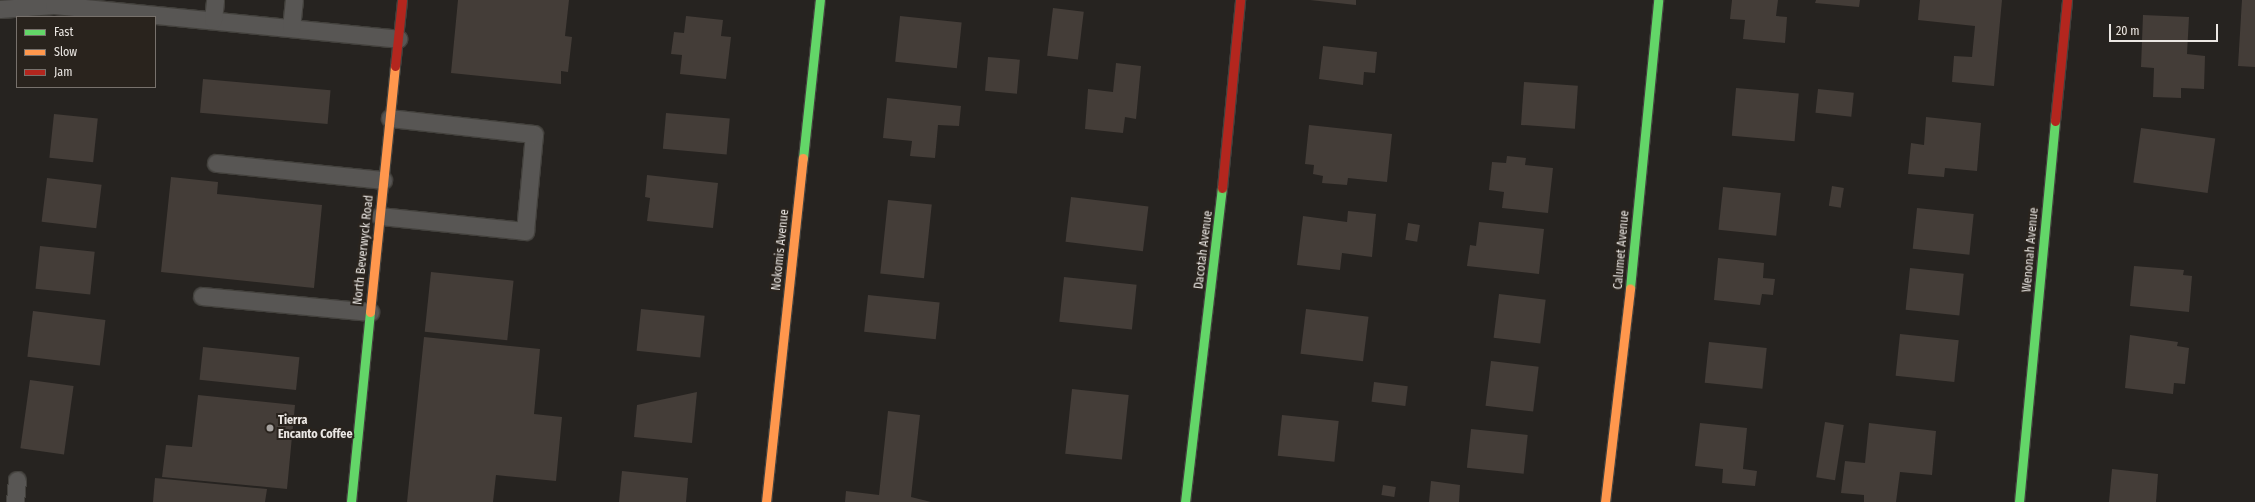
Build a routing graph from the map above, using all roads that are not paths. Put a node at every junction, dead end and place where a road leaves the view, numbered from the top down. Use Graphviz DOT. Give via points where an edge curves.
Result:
graph roads {
  1 [pos="215,0"];
  2 [pos="294,0"];
  3 [pos="402,0"];
  4 [pos="820,0"];
  5 [pos="1240,0"];
  6 [pos="1658,0"];
  7 [pos="2067,0"];
  8 [pos="55,3"];
  9 [pos="134,6"];
  10 [pos="0,9"];
  11 [pos="213,20"];
  12 [pos="291,28"];
  13 [pos="398,39"];
  14 [pos="390,118"];
  15 [pos="216,163"];
  16 [pos="384,180"];
  17 [pos="380,216"];
  18 [pos="202,296"];
  19 [pos="370,312"];
  20 [pos="18,480"];
  21 [pos="15,502"];
  22 [pos="351,502"];
  23 [pos="766,502"];
  24 [pos="1185,502"];
  25 [pos="1605,502"];
  26 [pos="2019,502"];
  1 -- 11 [label="lane"];
  2 -- 12 [label="lane"];
  3 -- 13 [label="street, North Beverwyck Road"];
  4 -- 23 [label="street, Nokomis Avenue"];
  5 -- 24 [label="street, Dacotah Avenue" via="1220,211"];
  6 -- 25 [label="street, Calumet Avenue" via="1629,301"];
  7 -- 26 [label="street, Wenonah Avenue"];
  8 -- 9 [label="lane"];
  8 -- 10 [label="lane"];
  9 -- 11 [label="lane"];
  11 -- 12 [label="lane"];
  12 -- 13 [label="lane"];
  13 -- 14 [label="street, North Beverwyck Road"];
  14 -- 16 [label="street, North Beverwyck Road"];
  14 -- 17 [label="lane" via="534,134 525,231"];
  15 -- 16 [label="lane"];
  16 -- 17 [label="street, North Beverwyck Road"];
  17 -- 19 [label="street, North Beverwyck Road"];
  18 -- 19 [label="lane"];
  19 -- 22 [label="street, North Beverwyck Road"];
  20 -- 21 [label="lane"];
}
